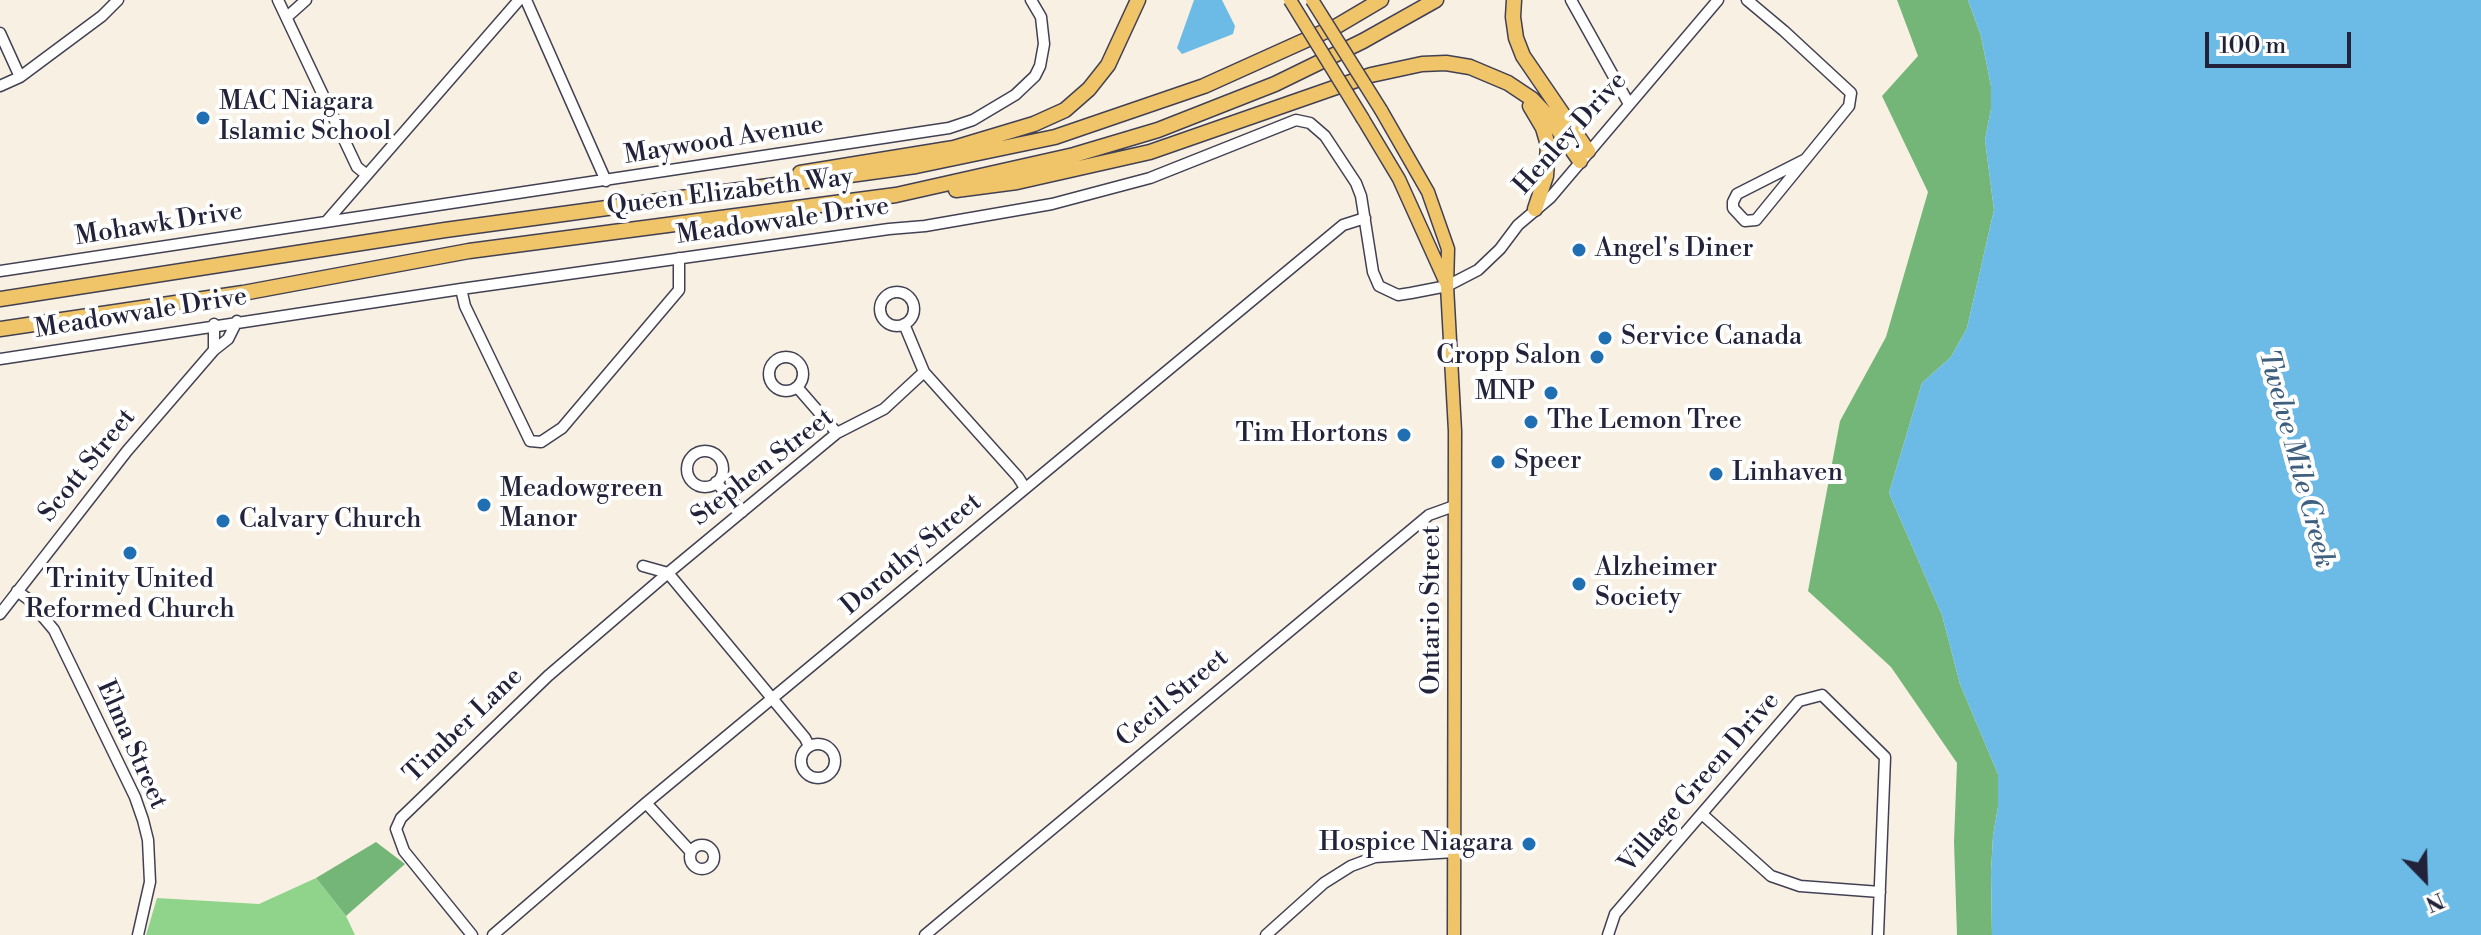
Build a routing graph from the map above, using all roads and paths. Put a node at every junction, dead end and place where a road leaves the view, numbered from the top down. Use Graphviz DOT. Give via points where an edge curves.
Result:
graph roads {
  1 [pos="118,0"];
  2 [pos="278,0"];
  3 [pos="306,0"];
  4 [pos="519,0"];
  5 [pos="526,0"];
  6 [pos="1031,0"];
  7 [pos="1138,0"];
  8 [pos="1290,0"];
  9 [pos="1312,0"];
  10 [pos="1381,0"];
  11 [pos="1436,0"];
  12 [pos="1514,0"];
  13 [pos="1571,0"];
  14 [pos="1718,0"];
  15 [pos="1747,0"];
  16 [pos="287,17"];
  17 [pos="0,33"];
  18 [pos="20,77"];
  19 [pos="1508,83"];
  20 [pos="0,86"];
  21 [pos="1629,104"];
  22 [pos="1584,156"];
  23 [pos="1806,159"];
  24 [pos="367,175"];
  25 [pos="606,181"];
  26 [pos="896,195"];
  27 [pos="1535,209"];
  28 [pos="1365,218"];
  29 [pos="325,222"];
  30 [pos="484,225"];
  31 [pos="679,258"];
  32 [pos="0,271"];
  33 [pos="1447,286"];
  34 [pos="461,289"];
  35 [pos="0,299"];
  36 [pos="237,321"];
  37 [pos="214,324"];
  38 [pos="904,324"];
  39 [pos="0,329"];
  40 [pos="214,350"];
  41 [pos="0,359"];
  42 [pos="924,372"];
  43 [pos="797,387"];
  44 [pos="837,433"];
  45 [pos="716,482"];
  46 [pos="1025,488"];
  47 [pos="1454,506"];
  48 [pos="742,512"];
  49 [pos="643,566"];
  50 [pos="668,573"];
  51 [pos="17,591"];
  52 [pos="0,614"];
  53 [pos="772,699"];
  54 [pos="809,746"];
  55 [pos="646,803"];
  56 [pos="1702,814"];
  57 [pos="691,852"];
  58 [pos="1454,852"];
  59 [pos="1880,892"];
  60 [pos="138,935"];
  61 [pos="472,935"];
  62 [pos="493,935"];
  63 [pos="925,935"];
  64 [pos="1266,935"];
  65 [pos="1454,935"];
  66 [pos="1608,935"];
  67 [pos="1878,935"];
  1 -- 18 [label="street"];
  2 -- 16 [label="street"];
  3 -- 16 [label="street"];
  4 -- 24 [label="street"];
  5 -- 25 [label="street"];
  6 -- 25 [label="street, Maywood Avenue" via="1041,17 1040,66 1015,95 973,120"];
  7 -- 30 [label="highway" via="1108,65 1089,89 1065,110 1034,124 954,148"];
  8 -- 33 [label="main road, Ontario Street, bridge" via="1399,179"];
  9 -- 33 [label="main road, Ontario Street, bridge" via="1428,192 1448,249"];
  10 -- 30 [label="highway, Queen Elizabeth Way" via="1337,26 1204,86 1055,137 916,166"];
  11 -- 26 [label="highway, Queen Elizabeth Way" via="1275,84 1158,130 1074,155"];
  12 -- 22 [label="highway" via="1516,38 1523,56"];
  13 -- 21 [label="street"];
  14 -- 21 [label="street, Henley Drive"];
  15 -- 23 [label="street" via="1851,93 1849,106"];
  16 -- 24 [label="street" via="357,167"];
  17 -- 18 [label="street"];
  18 -- 20 [label="street"];
  19 -- 22 [label="highway" via="1532,99"];
  19 -- 26 [label="highway" via="1470,67 1409,65 1150,152 1017,182"];
  19 -- 27 [label="highway" via="1534,111 1548,145 1546,176"];
  21 -- 22 [label="street, Henley Drive"];
  22 -- 27 [label="street, Henley Drive"];
  23 -- 23 [label="street" via="1737,194 1733,208 1745,221 1756,220"];
  24 -- 29 [label="street"];
  25 -- 29 [label="street, Maywood Avenue"];
  26 -- 39 [label="highway, Queen Elizabeth Way" via="469,251 243,293"];
  27 -- 33 [label="street, Henley Drive" via="1478,270"];
  28 -- 31 [label="street, Meadowvale Drive" via="1361,196 1342,160 1325,136 1310,123 1296,120 1150,178 1052,204"];
  28 -- 33 [label="street, Meadowvale Drive" via="1379,286 1398,295"];
  28 -- 46 [label="street, Dorothy Street" via="1343,225"];
  29 -- 32 [label="street, Mohawk Drive"];
  30 -- 35 [label="highway, Queen Elizabeth Way"];
  31 -- 34 [label="street, Meadowvale Drive"];
  31 -- 34 [label="street" via="679,290 562,428 541,442 530,441"];
  33 -- 47 [label="main road, Ontario Street"];
  34 -- 36 [label="street, Meadowvale Drive"];
  36 -- 37 [label="street, Meadowvale Drive"];
  36 -- 40 [label="street, Scott Street" via="228,339"];
  37 -- 40 [label="street"];
  37 -- 41 [label="street, Meadowvale Drive"];
  38 -- 42 [label="street"];
  40 -- 51 [label="street, Scott Street"];
  42 -- 44 [label="street, Stephen Street" via="884,409"];
  42 -- 46 [label="street"];
  43 -- 44 [label="street"];
  44 -- 48 [label="street, Stephen Street"];
  45 -- 48 [label="street"];
  46 -- 53 [label="street, Dorothy Street"];
  47 -- 58 [label="main road, Ontario Street"];
  47 -- 63 [label="street, Cecil Street" via="1429,515"];
  48 -- 50 [label="street, Stephen Street"];
  49 -- 50 [label="street"];
  50 -- 53 [label="street"];
  50 -- 61 [label="street, Timber Lane" via="548,676 401,818 396,829 404,851"];
  51 -- 52 [label="street, Scott Street"];
  51 -- 60 [label="street, Elma Street" via="54,630 135,797 148,840 150,882"];
  53 -- 54 [label="street"];
  53 -- 55 [label="street, Dorothy Street"];
  55 -- 57 [label="street"];
  55 -- 62 [label="street, Dorothy Street"];
  56 -- 59 [label="street" via="1771,876 1800,886"];
  56 -- 59 [label="street, Village Green Drive" via="1799,701 1822,695 1885,757"];
  56 -- 66 [label="street, Village Green Drive" via="1615,914"];
  58 -- 64 [label="street" via="1375,857 1351,866"];
  58 -- 65 [label="main road, Ontario Street"];
  59 -- 67 [label="street, Village Green Drive"];
}
